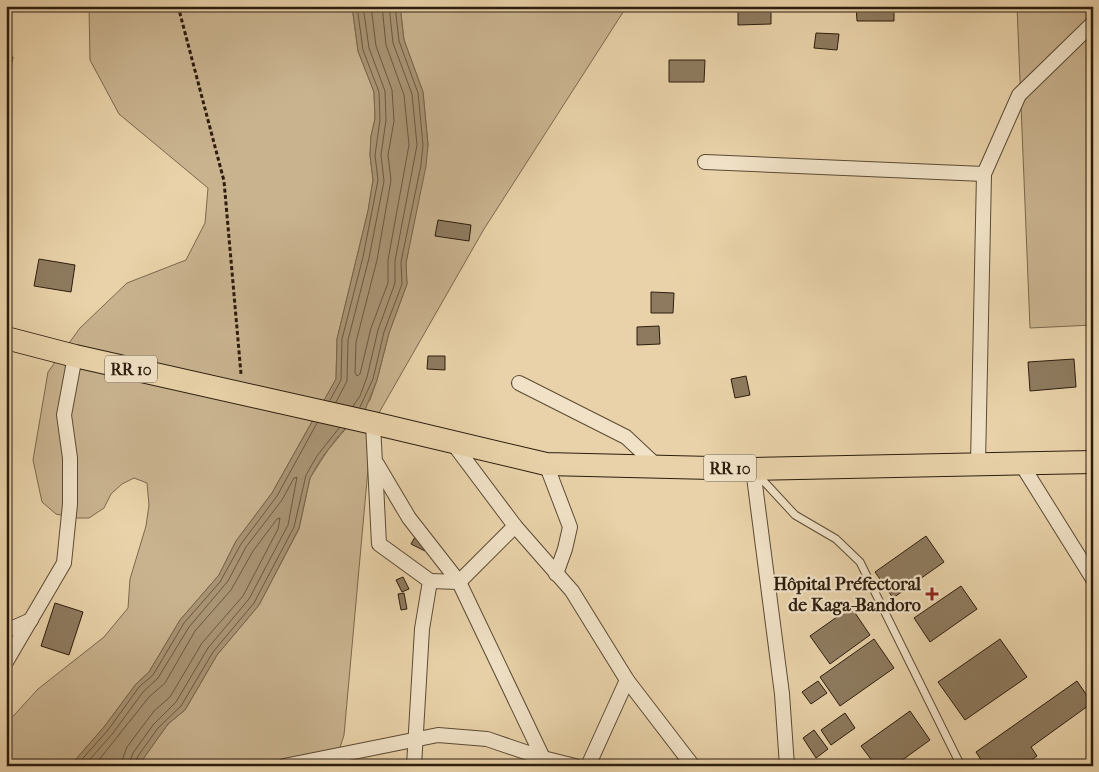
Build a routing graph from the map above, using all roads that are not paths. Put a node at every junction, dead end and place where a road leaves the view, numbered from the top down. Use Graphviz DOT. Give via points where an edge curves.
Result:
graph roads {
  1 [pos="1093,24"];
  2 [pos="705,162"];
  3 [pos="984,174"];
  4 [pos="6,338"];
  5 [pos="74,356"];
  6 [pos="519,383"];
  7 [pos="373,423"];
  8 [pos="451,442"];
  9 [pos="1020,462"];
  10 [pos="1093,462"];
  11 [pos="376,463"];
  12 [pos="978,463"];
  13 [pos="546,464"];
  14 [pos="658,468"];
  15 [pos="753,469"];
  16 [pos="515,526"];
  17 [pos="556,574"];
  18 [pos="1093,579"];
  19 [pos="430,581"];
  20 [pos="459,582"];
  21 [pos="31,620"];
  22 [pos="6,631"];
  23 [pos="6,662"];
  24 [pos="627,680"];
  25 [pos="415,741"];
  26 [pos="542,758"];
  27 [pos="284,766"];
  28 [pos="414,766"];
  29 [pos="575,766"];
  30 [pos="588,766"];
  31 [pos="693,766"];
  32 [pos="787,766"];
  33 [pos="961,766"];
  1 -- 3 [label="street" via="1019,95"];
  2 -- 3 [label="street"];
  3 -- 12 [label="street"];
  4 -- 5 [label="main road, RR 10"];
  5 -- 7 [label="main road, RR 10"];
  5 -- 21 [label="street" via="64,415 70,458 70,504 64,563"];
  6 -- 14 [label="street" via="626,437"];
  7 -- 8 [label="main road, RR 10"];
  7 -- 11 [label="street"];
  8 -- 13 [label="main road, RR 10"];
  8 -- 16 [label="street"];
  9 -- 10 [label="main road, RR 10"];
  9 -- 12 [label="main road, RR 10"];
  9 -- 18 [label="street"];
  11 -- 19 [label="street" via="379,544"];
  11 -- 20 [label="street" via="409,518"];
  12 -- 15 [label="main road, RR 10"];
  13 -- 14 [label="main road, RR 10"];
  13 -- 17 [label="street" via="570,527"];
  14 -- 15 [label="main road, RR 10"];
  15 -- 32 [label="street" via="782,694"];
  15 -- 33 [label="lane" via="795,515 836,539 860,562"];
  16 -- 17 [label="street"];
  16 -- 20 [label="street"];
  17 -- 24 [label="street" via="572,591"];
  19 -- 20 [label="street"];
  19 -- 25 [label="street" via="422,629"];
  20 -- 26 [label="street"];
  21 -- 22 [label="street"];
  21 -- 23 [label="street"];
  24 -- 30 [label="street"];
  24 -- 31 [label="street"];
  25 -- 26 [label="street" via="438,735 487,738"];
  25 -- 27 [label="street"];
  25 -- 28 [label="street"];
  26 -- 29 [label="street"];
}
